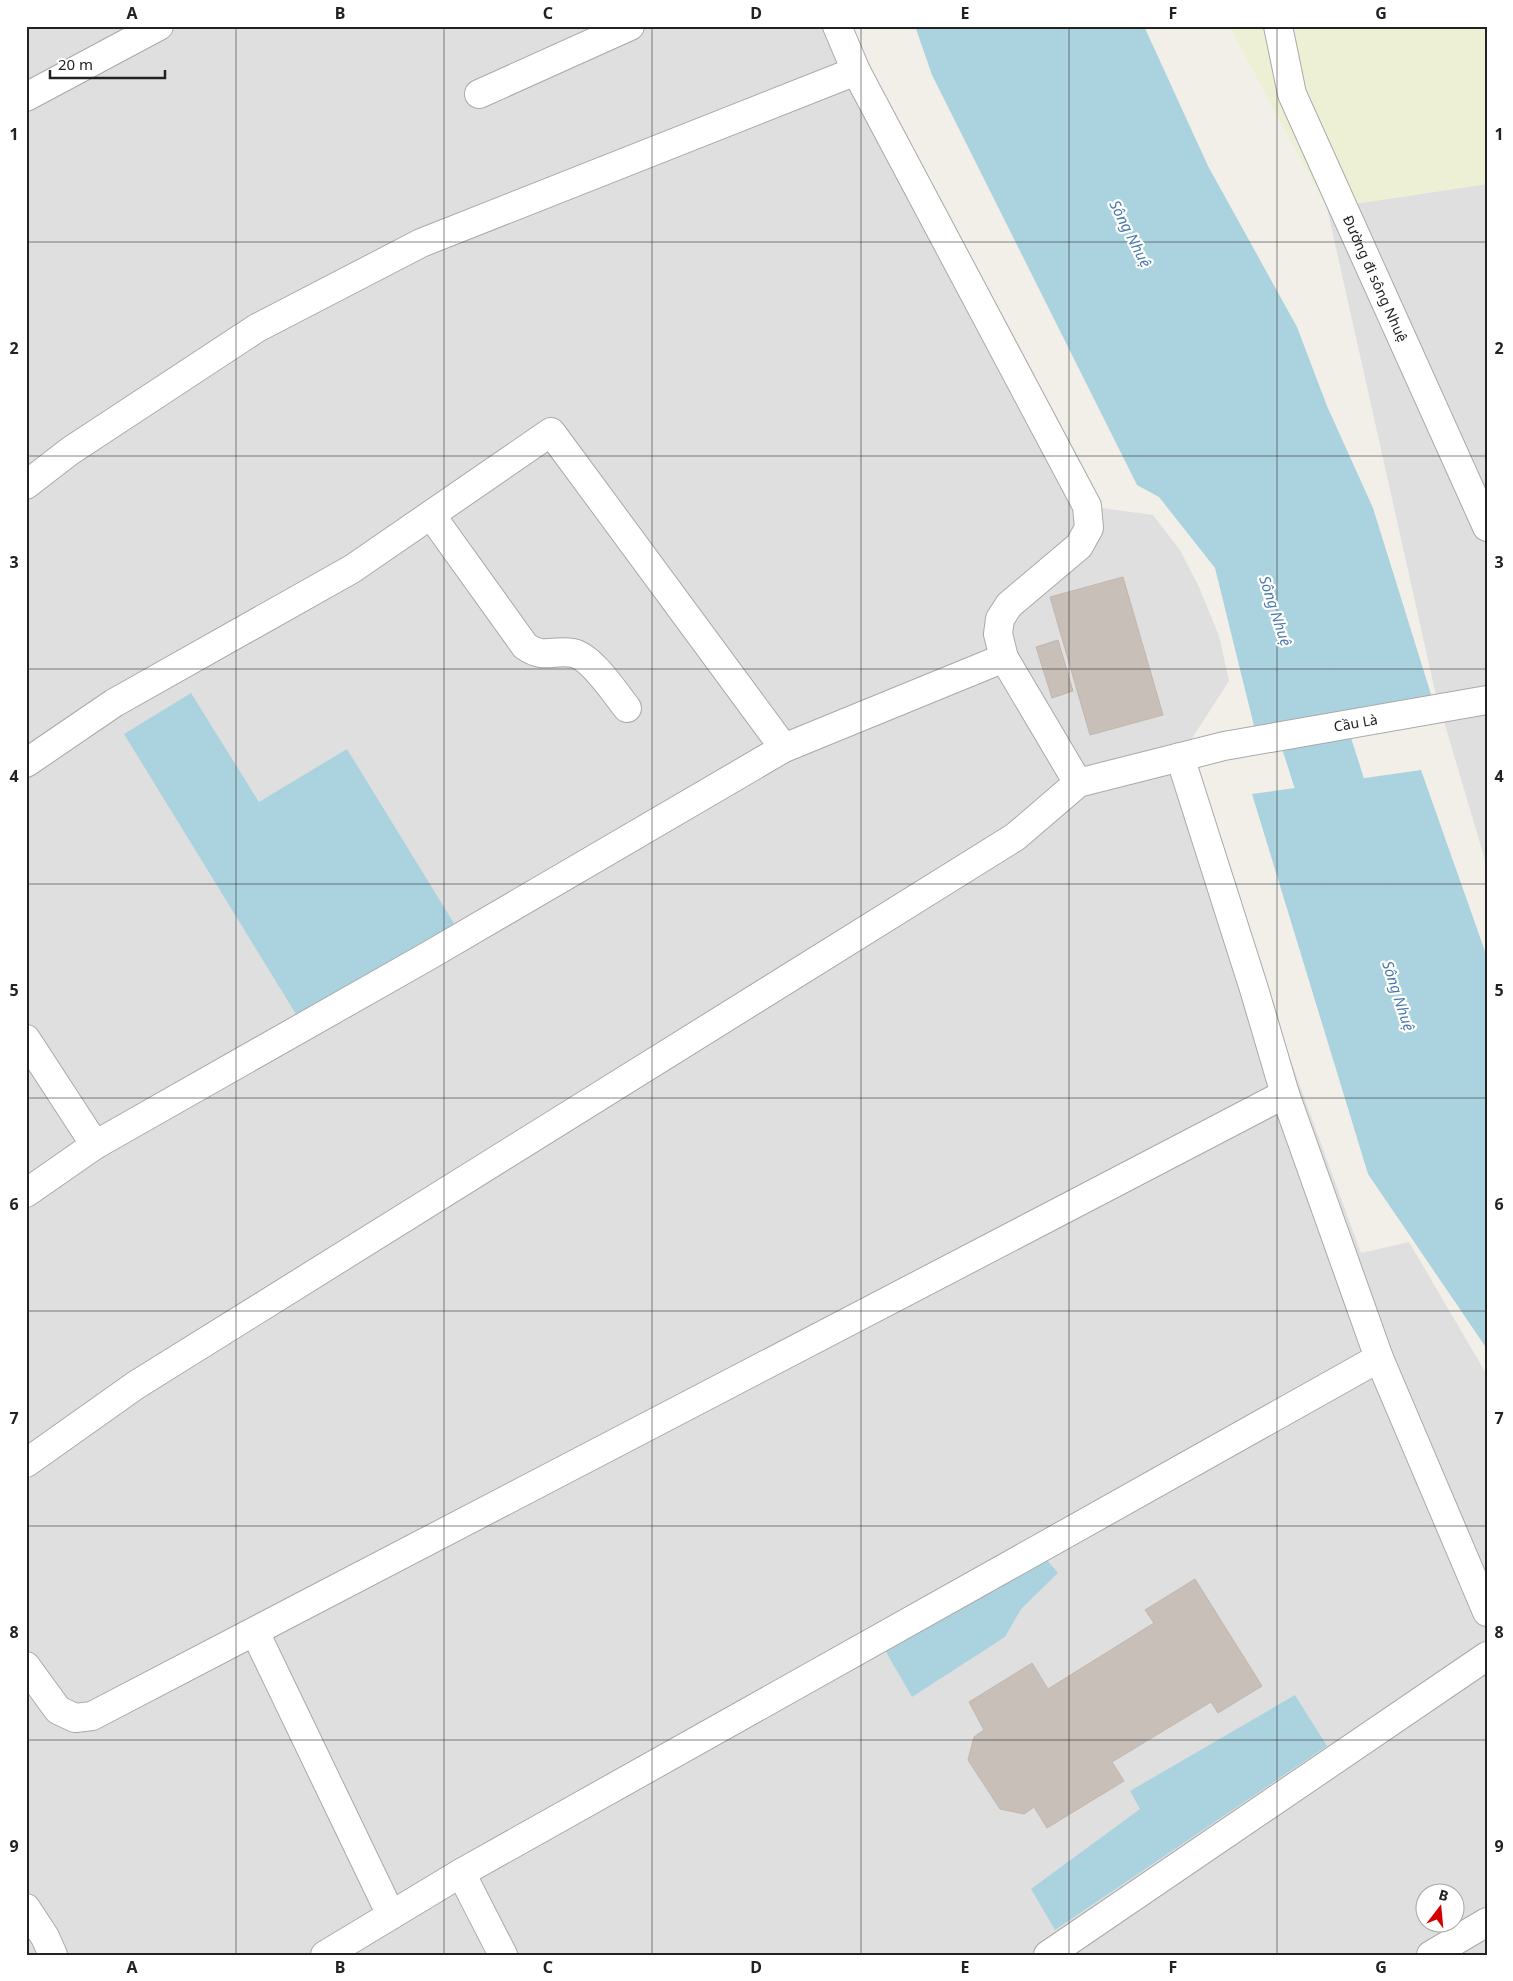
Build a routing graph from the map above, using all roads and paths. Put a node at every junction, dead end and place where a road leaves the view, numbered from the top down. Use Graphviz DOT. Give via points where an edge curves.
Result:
graph roads {
  1 [pos="159,26"];
  2 [pos="630,26"];
  3 [pos="837,26"];
  4 [pos="1278,26"];
  5 [pos="856,71"];
  6 [pos="479,94"];
  7 [pos="26,97"];
  8 [pos="26,484"];
  9 [pos="431,515"];
  10 [pos="1487,527"];
  11 [pos="1004,658"];
  12 [pos="1487,700"];
  13 [pos="627,708"];
  14 [pos="784,748"];
  15 [pos="1180,757"];
  16 [pos="26,763"];
  17 [pos="1078,783"];
  18 [pos="26,1040"];
  19 [pos="1285,1094"];
  20 [pos="95,1146"];
  21 [pos="26,1193"];
  22 [pos="1380,1358"];
  23 [pos="26,1463"];
  24 [pos="1487,1612"];
  25 [pos="255,1632"];
  26 [pos="1487,1656"];
  27 [pos="26,1666"];
  28 [pos="461,1873"];
  29 [pos="26,1908"];
  30 [pos="391,1915"];
  31 [pos="1487,1922"];
  32 [pos="53,1955"];
  33 [pos="326,1955"];
  34 [pos="503,1955"];
  35 [pos="1048,1955"];
  36 [pos="1431,1955"];
  1 -- 7 [label="street"];
  2 -- 6 [label="street"];
  3 -- 5 [label="street"];
  4 -- 10 [label="street, Đường đi sông Nhuệ" via="1292,94"];
  5 -- 8 [label="street" via="421,243 257,328 70,451"];
  5 -- 11 [label="street" via="1087,506 1088,528 1079,546 1009,604 1000,619 998,634"];
  9 -- 13 [label="street" via="525,646 536,654 574,654 589,662"];
  9 -- 14 [label="street" via="551,432"];
  9 -- 16 [label="street" via="352,569 114,703"];
  11 -- 14 [label="street"];
  11 -- 17 [label="street"];
  12 -- 15 [label="street, Cầu Là" via="1224,746"];
  14 -- 20 [label="street"];
  15 -- 17 [label="street, Cầu Là"];
  15 -- 19 [label="street"];
  17 -- 23 [label="street" via="1016,837 136,1385"];
  18 -- 20 [label="street"];
  19 -- 22 [label="street"];
  19 -- 25 [label="street"];
  20 -- 21 [label="street"];
  22 -- 24 [label="street"];
  22 -- 28 [label="street"];
  25 -- 27 [label="street" via="92,1716 75,1718 58,1710"];
  25 -- 30 [label="street"];
  26 -- 35 [label="street"];
  28 -- 30 [label="street"];
  28 -- 34 [label="street"];
  29 -- 32 [label="street"];
  30 -- 33 [label="street"];
  31 -- 36 [label="street"];
}
